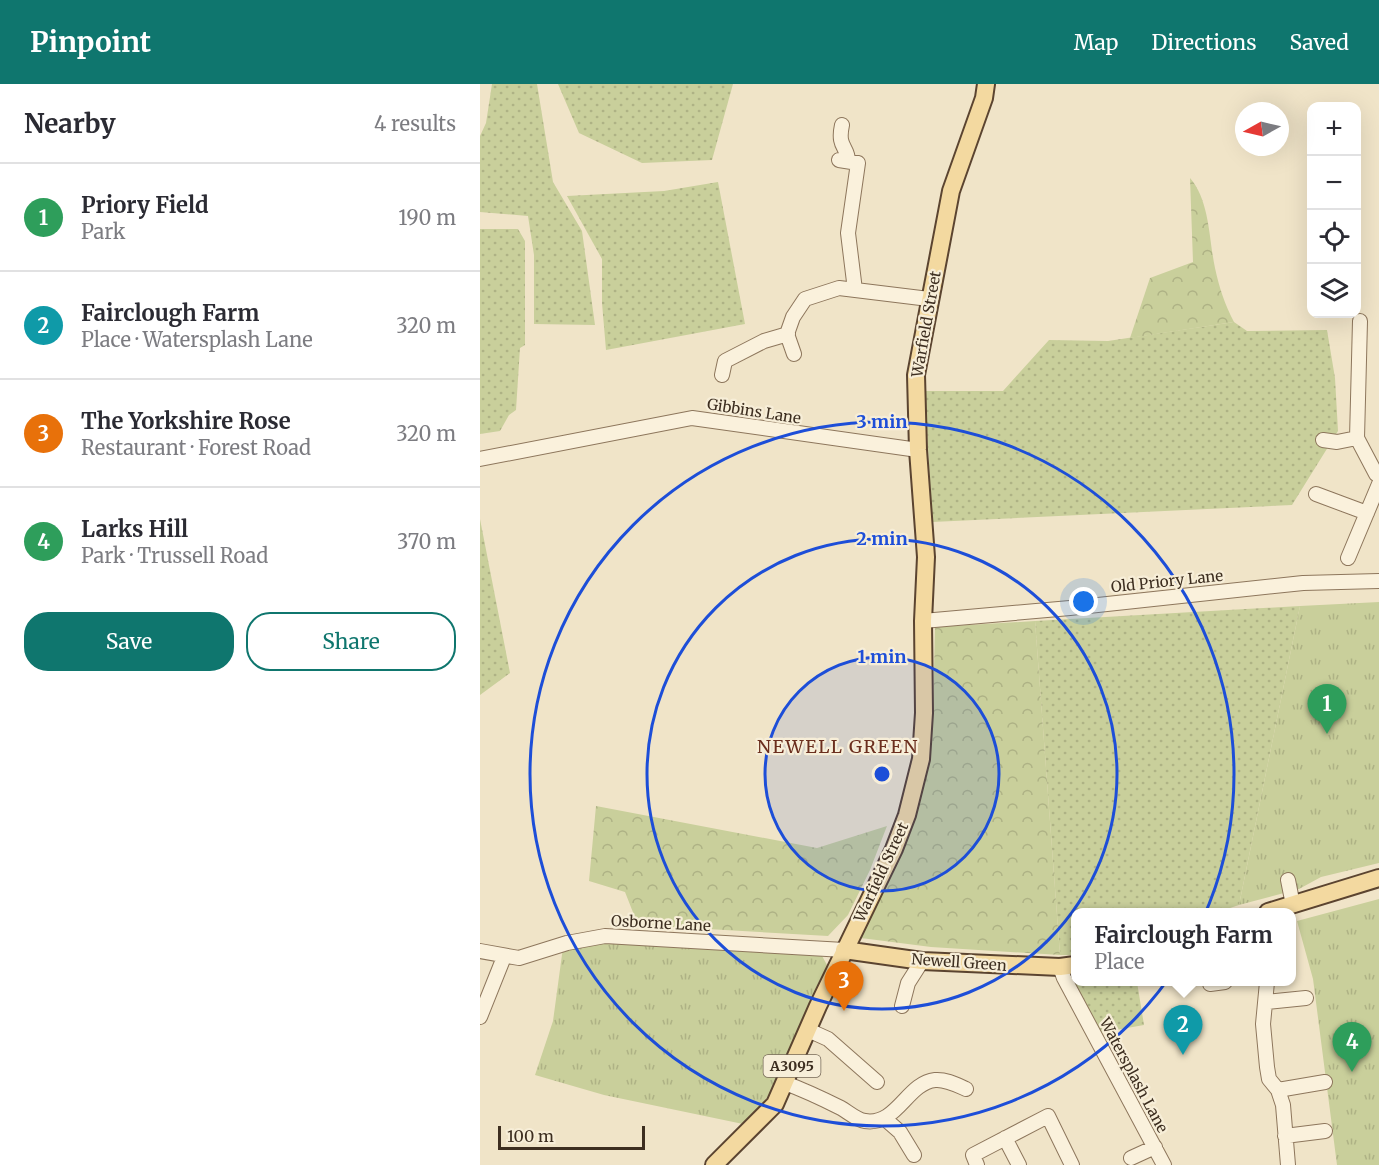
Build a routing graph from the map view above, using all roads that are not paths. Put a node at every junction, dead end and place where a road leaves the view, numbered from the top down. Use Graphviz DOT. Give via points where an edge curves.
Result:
graph roads {
  1 [pos="986,84"];
  2 [pos="842,125"];
  3 [pos="855,290"];
  4 [pos="929,299"];
  5 [pos="1360,321"];
  6 [pos="788,334"];
  7 [pos="794,354"];
  8 [pos="722,375"];
  9 [pos="1357,438"];
  10 [pos="1323,440"];
  11 [pos="918,450"];
  12 [pos="480,459"];
  13 [pos="1379,476"];
  14 [pos="1379,484"];
  15 [pos="1316,494"];
  16 [pos="1367,513"];
  17 [pos="1348,558"];
  18 [pos="1379,581"];
  19 [pos="923,621"];
  20 [pos="1379,878"];
  21 [pos="1288,880"];
  22 [pos="1293,905"];
  23 [pos="1282,908"];
  24 [pos="844,950"];
  25 [pos="480,951"];
  26 [pos="504,957"];
  27 [pos="922,961"];
  28 [pos="1067,966"];
  29 [pos="1077,986"];
  30 [pos="1267,986"];
  31 [pos="1306,998"];
  32 [pos="1266,1002"];
  33 [pos="902,1006"];
  34 [pos="480,1017"];
  35 [pos="808,1030"];
  36 [pos="877,1082"];
  37 [pos="1325,1082"];
  38 [pos="785,1083"];
  39 [pos="966,1089"];
  40 [pos="1278,1090"];
  41 [pos="884,1118"];
  42 [pos="1325,1131"];
  43 [pos="1285,1136"];
  44 [pos="1005,1138"];
  45 [pos="1155,1147"];
  46 [pos="914,1155"];
  47 [pos="1131,1158"];
  48 [pos="714,1165"];
  49 [pos="977,1165"];
  50 [pos="1019,1165"];
  51 [pos="1072,1165"];
  52 [pos="1164,1165"];
  53 [pos="1288,1165"];
  1 -- 4 [label="main road, Warfield Street" via="951,191"];
  2 -- 3 [label="street" via="840,141 847,154 844,161 858,163 848,233"];
  3 -- 4 [label="street"];
  3 -- 6 [label="street" via="839,288 805,298"];
  4 -- 11 [label="main road, Warfield Street" via="916,375"];
  5 -- 9 [label="street"];
  6 -- 7 [label="street"];
  6 -- 8 [label="street" via="764,341 725,361"];
  9 -- 10 [label="street"];
  9 -- 13 [label="street"];
  11 -- 12 [label="street, Gibbins Lane" via="692,418"];
  11 -- 19 [label="main road, Warfield Street" via="926,557"];
  14 -- 16 [label="street"];
  15 -- 16 [label="street"];
  16 -- 17 [label="street"];
  18 -- 19 [label="street, Old Priory Lane" via="1303,583"];
  19 -- 24 [label="main road, Warfield Street" via="921,759 908,815"];
  20 -- 22 [label="main road"];
  21 -- 22 [label="street"];
  22 -- 23 [label="main road"];
  24 -- 26 [label="street, Osborne Lane" via="605,936 519,958"];
  24 -- 27 [label="main road, Newell Green"];
  24 -- 35 [label="main road, A3095"];
  25 -- 26 [label="street, Osborne Lane"];
  26 -- 34 [label="street"];
  27 -- 28 [label="main road, Newell Green"];
  27 -- 33 [label="street" via="908,983"];
  29 -- 45 [label="street, Watersplash Lane"];
  30 -- 32 [label="street"];
  31 -- 32 [label="street"];
  32 -- 40 [label="street" via="1266,1067"];
  35 -- 36 [label="street" via="828,1039"];
  35 -- 38 [label="main road, A3095"];
  37 -- 40 [label="street"];
  38 -- 41 [label="street" via="864,1121"];
  38 -- 48 [label="main road, A3095" via="775,1104"];
  39 -- 41 [label="street" via="935,1080 922,1085"];
  40 -- 43 [label="street"];
  41 -- 46 [label="street" via="900,1132"];
  42 -- 43 [label="street"];
  43 -- 53 [label="street"];
  44 -- 49 [label="street" via="973,1155"];
  44 -- 50 [label="street"];
  44 -- 51 [label="street" via="1048,1116"];
  45 -- 47 [label="street"];
  45 -- 52 [label="street, Watersplash Lane"];
}
